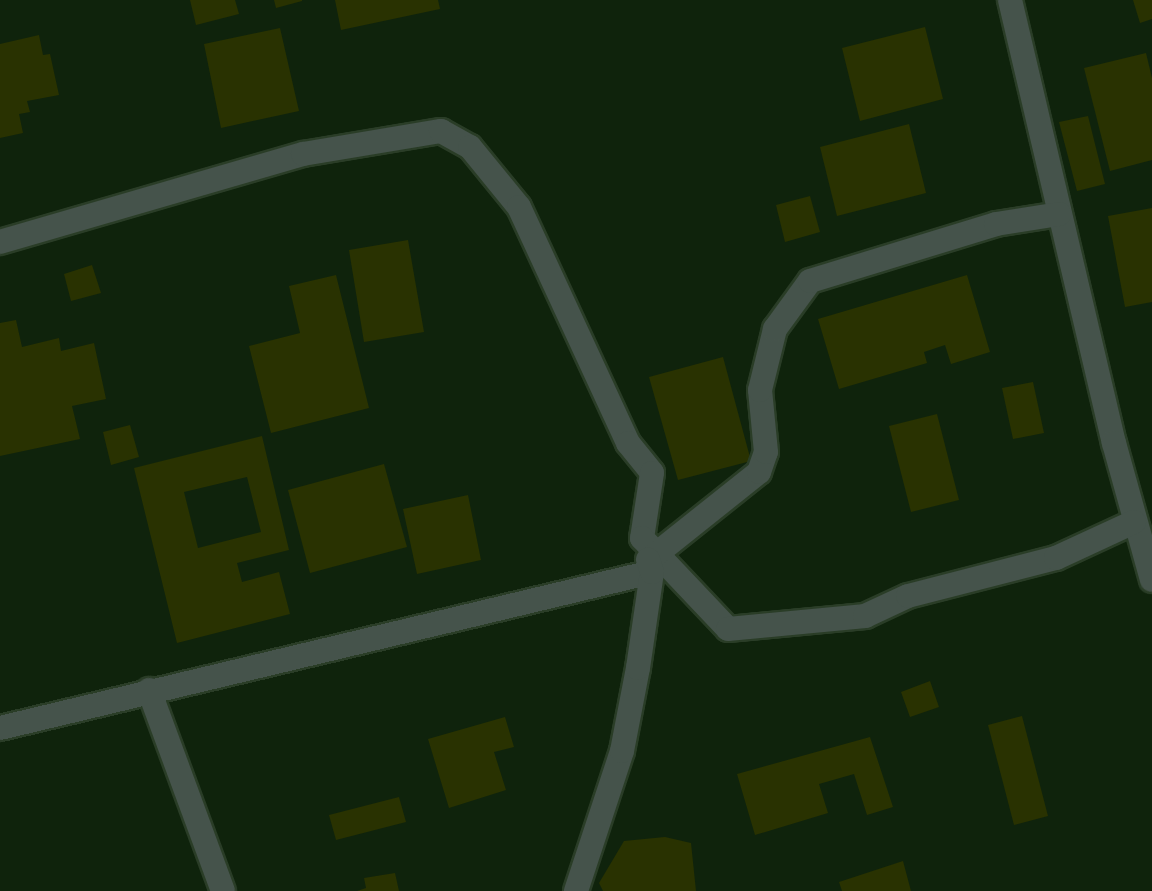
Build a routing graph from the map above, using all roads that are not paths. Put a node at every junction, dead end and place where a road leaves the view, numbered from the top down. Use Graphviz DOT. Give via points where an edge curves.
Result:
graph roads {
  1 [pos="1010,0"];
  2 [pos="1059,214"];
  3 [pos="0,242"];
  4 [pos="1134,522"];
  5 [pos="650,555"];
  6 [pos="1152,580"];
  7 [pos="149,690"];
  8 [pos="0,728"];
  9 [pos="223,891"];
  10 [pos="576,891"];
  1 -- 2 [label="street"];
  2 -- 4 [label="street"];
  2 -- 5 [label="street" via="996,224 810,281 788,304 775,329 760,390 766,452 759,472"];
  3 -- 5 [label="street" via="303,154 426,130 454,136 470,147 519,207 628,443 652,473"];
  4 -- 5 [label="street" via="1056,558 908,596 865,616 728,629"];
  4 -- 6 [label="street"];
  5 -- 7 [label="street"];
  5 -- 10 [label="street" via="622,751"];
  7 -- 8 [label="street"];
  7 -- 9 [label="street"];
}
